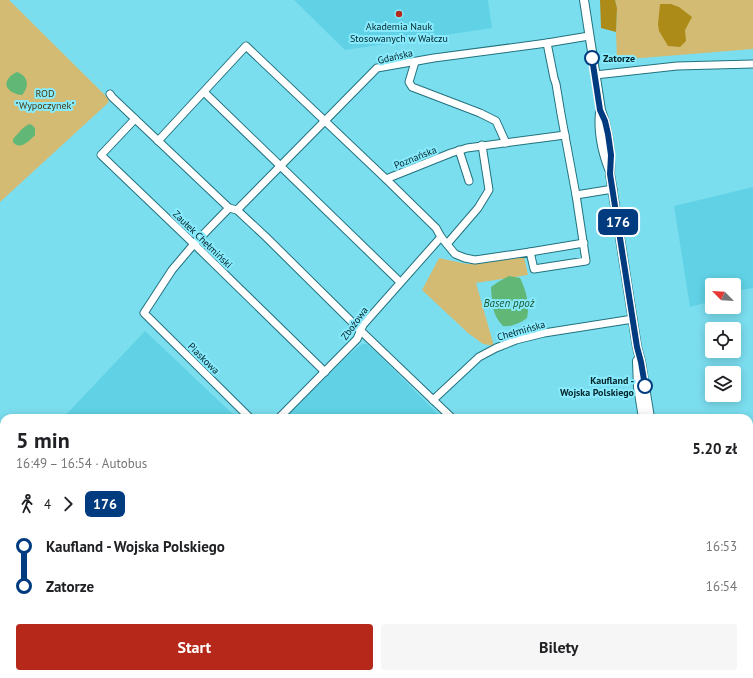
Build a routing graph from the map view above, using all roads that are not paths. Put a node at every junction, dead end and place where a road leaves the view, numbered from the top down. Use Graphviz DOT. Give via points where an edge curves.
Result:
graph roads {
  1 [pos="584,0"];
  2 [pos="589,36"];
  3 [pos="547,43"];
  4 [pos="415,62"];
  5 [pos="753,64"];
  6 [pos="595,75"];
  7 [pos="204,92"];
  8 [pos="110,94"];
  9 [pos="135,119"];
  10 [pos="325,121"];
  11 [pos="565,135"];
  12 [pos="158,141"];
  13 [pos="506,143"];
  14 [pos="482,145"];
  15 [pos="459,150"];
  16 [pos="282,166"];
  17 [pos="386,179"];
  18 [pos="469,181"];
  19 [pos="613,189"];
  20 [pos="576,195"];
  21 [pos="229,208"];
  22 [pos="237,210"];
  23 [pos="441,237"];
  24 [pos="584,243"];
  25 [pos="194,244"];
  26 [pos="447,244"];
  27 [pos="530,252"];
  28 [pos="400,282"];
  29 [pos="633,319"];
  30 [pos="361,331"];
  31 [pos="638,350"];
  32 [pos="324,372"];
  33 [pos="434,400"];
  34 [pos="246,414"];
  35 [pos="283,414"];
  36 [pos="448,414"];
  37 [pos="642,414"];
  38 [pos="649,414"];
  1 -- 2 [label="main road"];
  2 -- 3 [label="street, Gdańska"];
  2 -- 6 [label="main road"];
  3 -- 4 [label="street, Gdańska"];
  3 -- 11 [label="street"];
  4 -- 10 [label="street, Gdańska" via="377,68"];
  4 -- 13 [label="street" via="409,82 412,87 496,121"];
  5 -- 6 [label="street" via="677,66"];
  6 -- 19 [label="main road" via="600,110 608,134"];
  7 -- 10 [label="street" via="246,46"];
  7 -- 12 [label="street"];
  7 -- 16 [label="street"];
  8 -- 9 [label="street"];
  9 -- 12 [label="street"];
  9 -- 25 [label="street, Zaułek Chełmiński" via="101,156"];
  10 -- 16 [label="street, Gdańska"];
  10 -- 17 [label="street"];
  11 -- 13 [label="street, Poznańska"];
  11 -- 20 [label="street"];
  12 -- 21 [label="street"];
  13 -- 14 [label="street, Poznańska"];
  14 -- 15 [label="street, Poznańska"];
  14 -- 26 [label="street" via="490,190"];
  15 -- 17 [label="street, Poznańska"];
  15 -- 18 [label="street"];
  16 -- 22 [label="street, Gdańska"];
  16 -- 28 [label="street"];
  17 -- 23 [label="street, Poznańska" via="436,228"];
  19 -- 20 [label="street"];
  19 -- 29 [label="main road"];
  20 -- 24 [label="street"];
  21 -- 22 [label="street"];
  21 -- 25 [label="street"];
  22 -- 30 [label="street"];
  23 -- 26 [label="street, Poznańska"];
  23 -- 28 [label="street, Zbożowa"];
  24 -- 27 [label="street, Poznańska"];
  24 -- 27 [label="street" via="586,261 534,269"];
  25 -- 32 [label="street, Zaułek Chełmiński"];
  25 -- 34 [label="street, Piaskowa" via="172,270 144,313"];
  26 -- 27 [label="street, Poznańska" via="455,254 474,260"];
  28 -- 30 [label="street, Zbożowa" via="363,325"];
  29 -- 31 [label="main road"];
  29 -- 33 [label="street, Chełmińska" via="544,333 496,348 479,357"];
  30 -- 32 [label="street, Zbożowa" via="357,339"];
  30 -- 33 [label="street"];
  31 -- 37 [label="main road" via="636,362"];
  31 -- 38 [label="main road"];
  32 -- 35 [label="street, Zbożowa"];
  33 -- 36 [label="street"];
}
